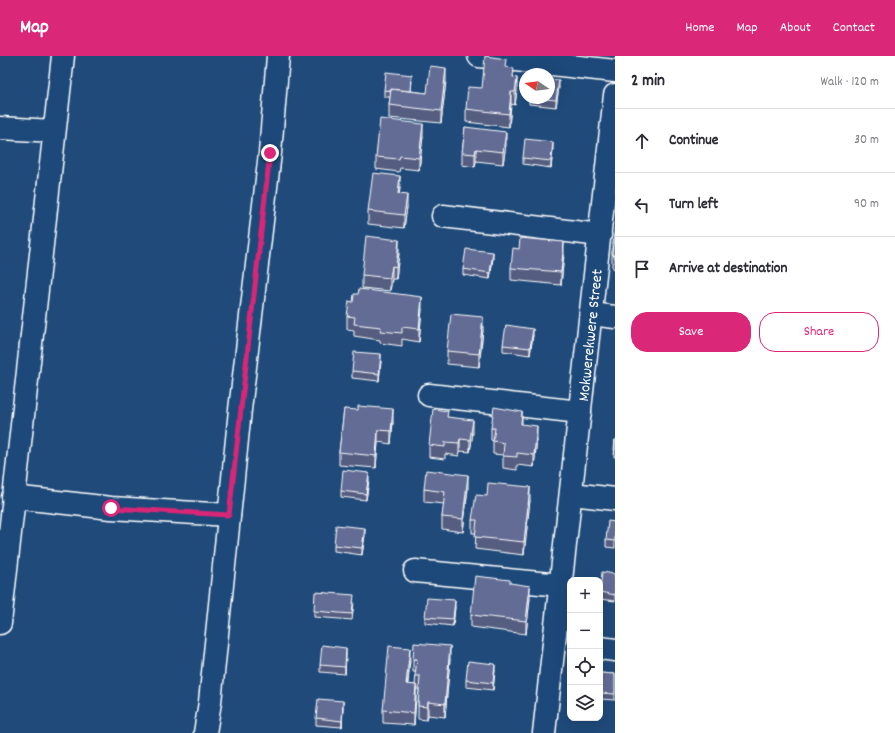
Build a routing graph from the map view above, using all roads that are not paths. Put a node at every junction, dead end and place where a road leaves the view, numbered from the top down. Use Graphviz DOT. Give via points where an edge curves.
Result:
graph roads {
  1 [pos="63,56"];
  2 [pos="278,56"];
  3 [pos="479,56"];
  4 [pos="615,71"];
  5 [pos="614,106"];
  6 [pos="0,128"];
  7 [pos="54,131"];
  8 [pos="442,216"];
  9 [pos="600,235"];
  10 [pos="591,314"];
  11 [pos="615,317"];
  12 [pos="430,395"];
  13 [pos="580,412"];
  14 [pos="572,494"];
  15 [pos="13,497"];
  16 [pos="615,499"];
  17 [pos="229,515"];
  18 [pos="415,571"];
  19 [pos="561,585"];
  20 [pos="0,623"];
  21 [pos="562,644"];
  22 [pos="603,648"];
  23 [pos="615,650"];
  24 [pos="205,733"];
  25 [pos="544,733"];
  1 -- 7 [label="street"];
  2 -- 17 [label="street" via="270,153"];
  3 -- 4 [label="street"];
  5 -- 9 [label="street, Mokwerekwere Street"];
  6 -- 7 [label="street"];
  7 -- 15 [label="street"];
  8 -- 9 [label="street"];
  9 -- 10 [label="street, Mokwerekwere Street"];
  10 -- 11 [label="street"];
  10 -- 13 [label="street, Mokwerekwere Street"];
  12 -- 13 [label="street, Mokwerekwere Street"];
  13 -- 14 [label="street, Mokwerekwere Street"];
  14 -- 16 [label="street"];
  14 -- 19 [label="street, Mokwerekwere Street"];
  15 -- 17 [label="street" via="111,508"];
  15 -- 20 [label="street"];
  17 -- 24 [label="street"];
  18 -- 19 [label="street"];
  19 -- 21 [label="street, Mokwerekwere Street"];
  21 -- 25 [label="street, Mokwerekwere Street"];
  22 -- 23 [label="street"];
}
